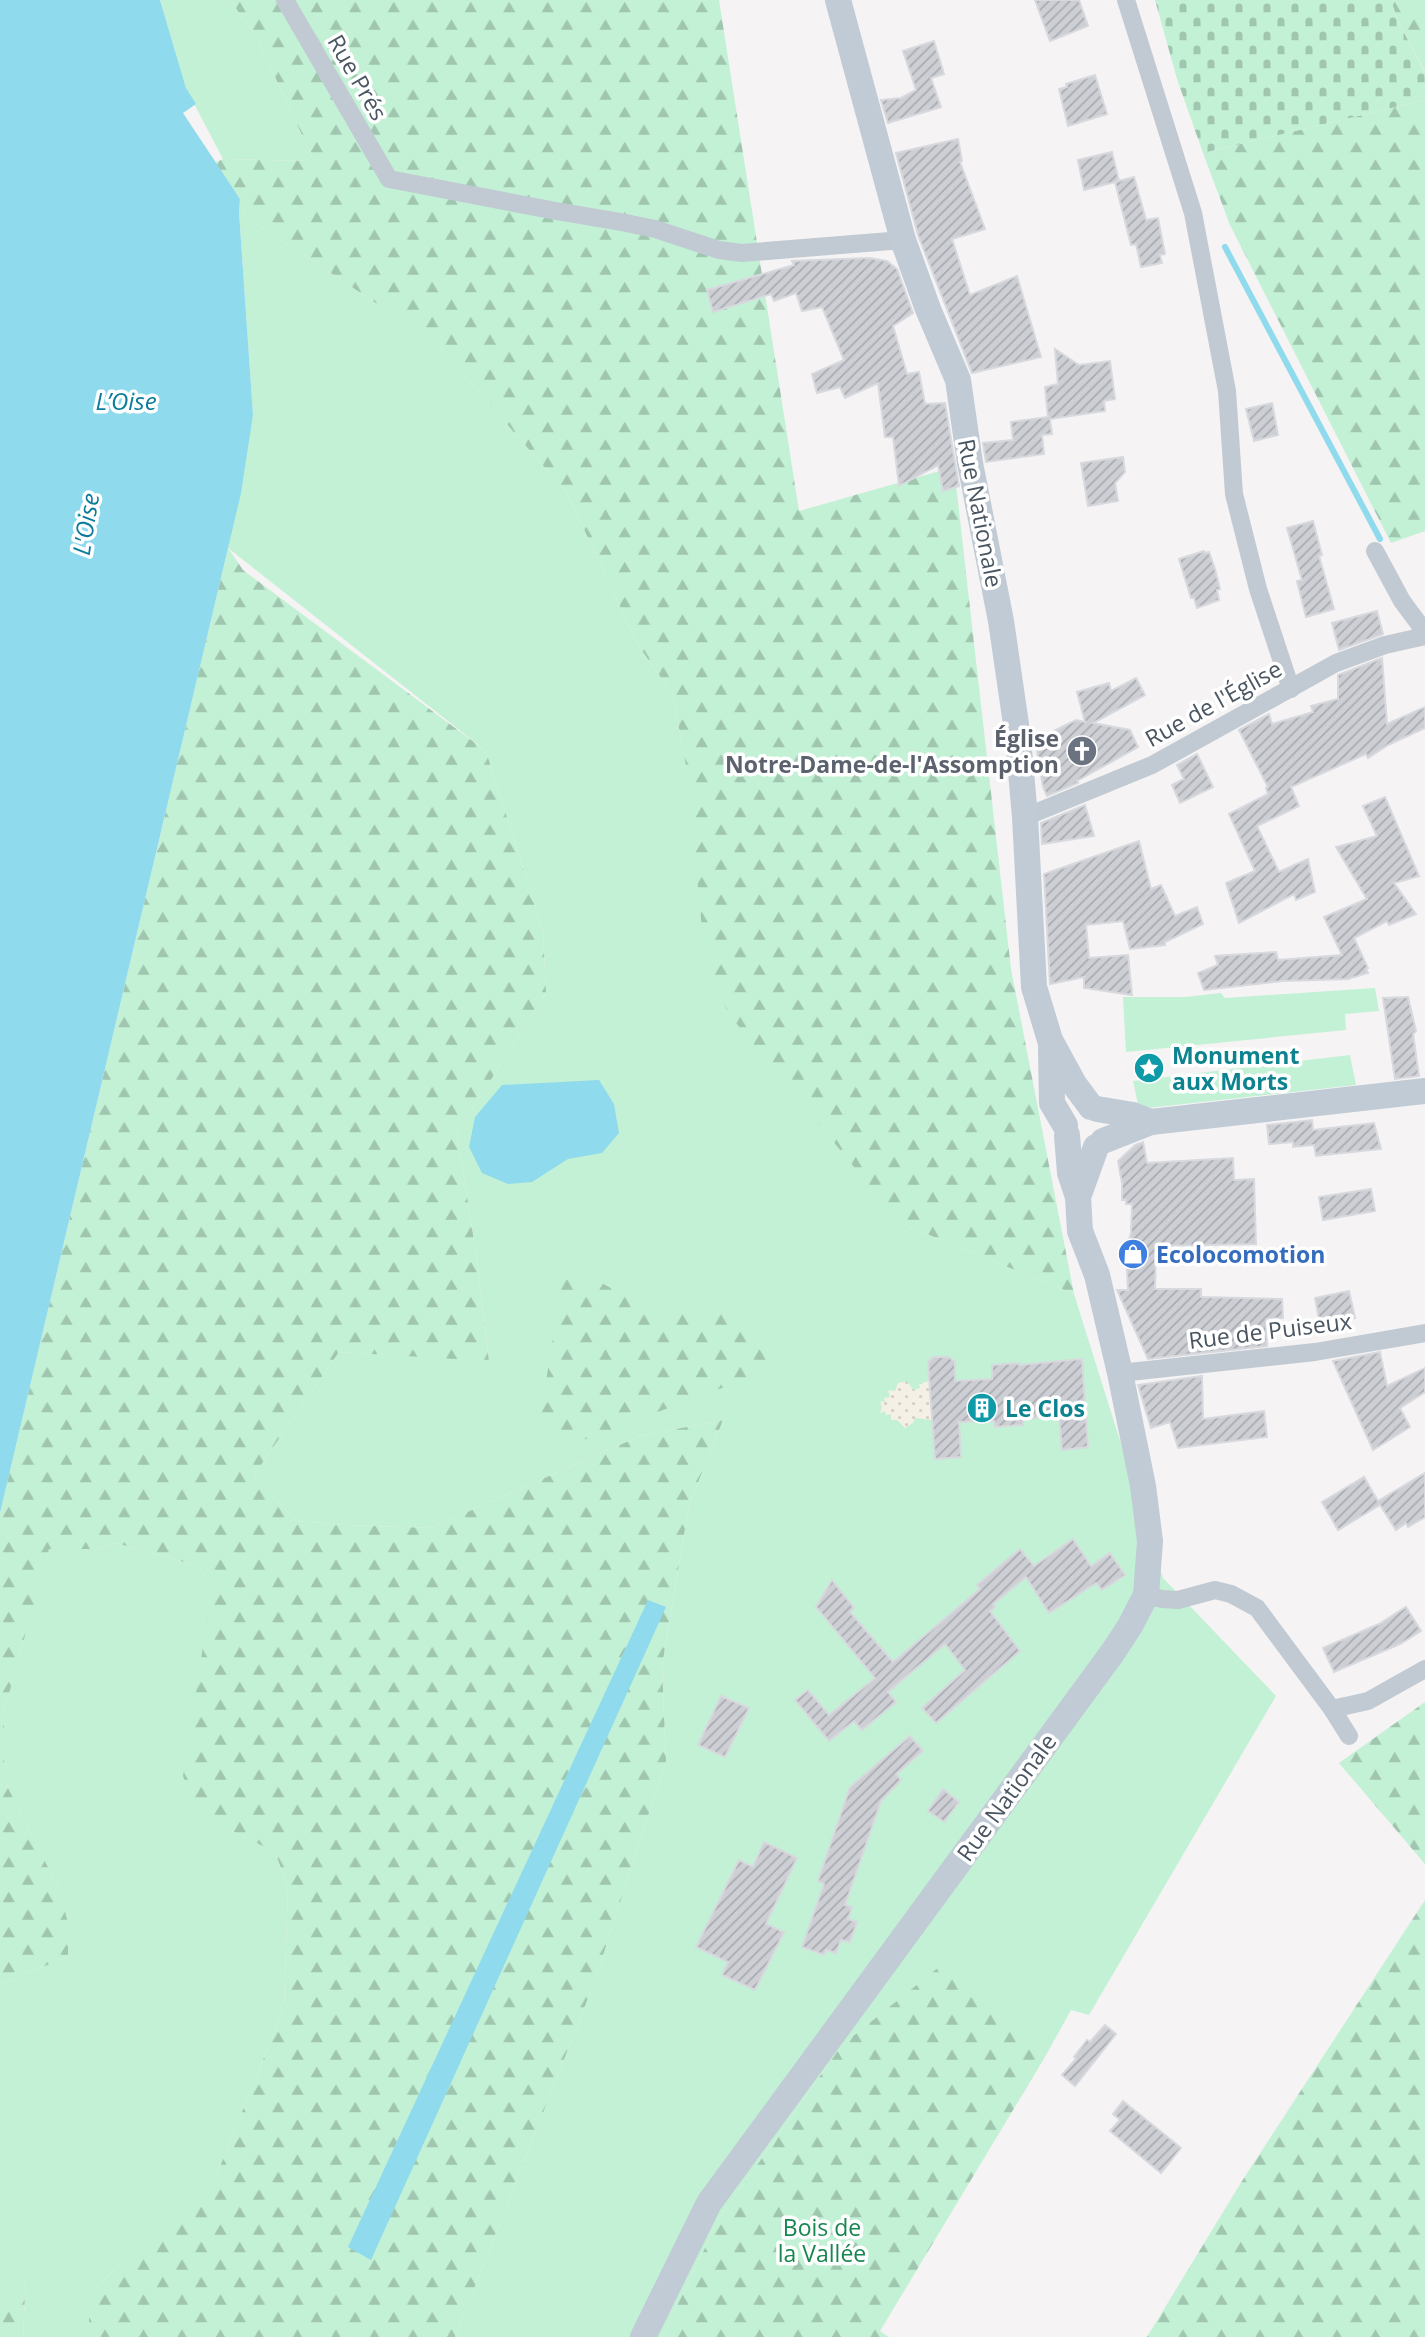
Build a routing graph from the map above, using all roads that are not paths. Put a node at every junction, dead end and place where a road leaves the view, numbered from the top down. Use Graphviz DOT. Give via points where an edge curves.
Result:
graph roads {
  1 [pos="285,0"];
  2 [pos="838,0"];
  3 [pos="1126,0"];
  4 [pos="903,240"];
  5 [pos="1375,551"];
  6 [pos="1425,634"];
  7 [pos="1291,689"];
  8 [pos="1025,817"];
  9 [pos="1050,1040"];
  10 [pos="1425,1091"];
  11 [pos="1094,1108"];
  12 [pos="1151,1122"];
  13 [pos="1066,1130"];
  14 [pos="1100,1144"];
  15 [pos="1078,1197"];
  16 [pos="1425,1333"];
  17 [pos="1120,1373"];
  18 [pos="1146,1595"];
  19 [pos="1425,1669"];
  20 [pos="1332,1709"];
  21 [pos="1349,1736"];
  22 [pos="643,2337"];
  1 -- 4 [label="street, Rue Prés" via="389,179 655,229 742,253"];
  2 -- 4 [label="street, Rue Nationale"];
  3 -- 7 [label="street" via="1193,213 1227,391 1234,494 1258,589"];
  4 -- 8 [label="street, Rue Nationale" via="958,380 1001,621"];
  5 -- 6 [label="street"];
  6 -- 7 [label="street, Rue de l'Église" via="1336,663"];
  7 -- 8 [label="street, Rue de l'Église" via="1152,765"];
  8 -- 9 [label="street, Rue Nationale" via="1034,987"];
  9 -- 11 [label="street, Rue Nationale" via="1074,1084"];
  9 -- 13 [label="street, Rue Nationale" via="1052,1103"];
  10 -- 12 [label="street"];
  11 -- 12 [label="street"];
  11 -- 13 [label="street" via="1074,1110"];
  11 -- 14 [label="street" via="1107,1124"];
  12 -- 14 [label="street"];
  13 -- 14 [label="street" via="1079,1147"];
  13 -- 15 [label="street, Rue Nationale" via="1070,1173"];
  14 -- 15 [label="street, Rue Nationale"];
  15 -- 17 [label="street, Rue Nationale" via="1080,1231 1097,1275"];
  16 -- 17 [label="street, Rue de Puiseux" via="1315,1352"];
  17 -- 18 [label="street, Rue Nationale" via="1150,1541"];
  18 -- 20 [label="street" via="1178,1600 1215,1590 1257,1608"];
  18 -- 22 [label="street, Rue Nationale" via="1113,1652 709,2203"];
  19 -- 20 [label="street" via="1368,1700"];
  20 -- 21 [label="street"];
}
